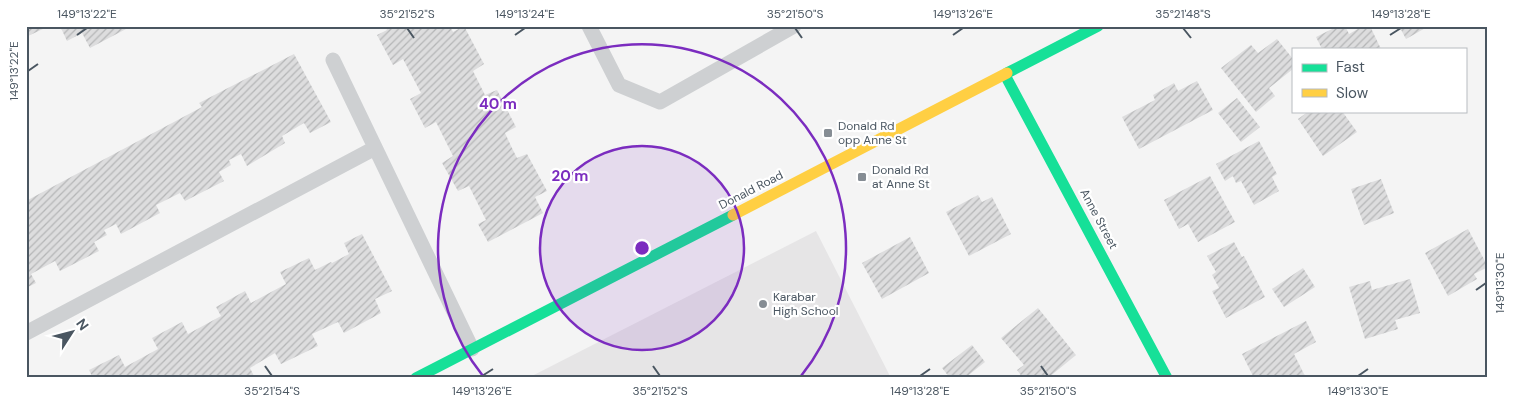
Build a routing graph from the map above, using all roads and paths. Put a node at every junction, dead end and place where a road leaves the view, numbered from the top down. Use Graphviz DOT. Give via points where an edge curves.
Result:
graph roads {
  1 [pos="589,26"];
  2 [pos="794,26"];
  3 [pos="1064,26"];
  4 [pos="1098,26"];
  5 [pos="1070,41"];
  6 [pos="333,60"];
  7 [pos="1005,75"];
  8 [pos="375,148"];
  9 [pos="26,333"];
  10 [pos="472,349"];
  11 [pos="416,378"];
  12 [pos="1167,378"];
  1 -- 2 [label="lane" via="620,85 660,102"];
  3 -- 5 [label="lane"];
  4 -- 5 [label="street, Donald Road"];
  5 -- 7 [label="street, Donald Road"];
  6 -- 8 [label="lane"];
  7 -- 10 [label="street, Donald Road"];
  7 -- 12 [label="street, Anne Street"];
  8 -- 9 [label="lane"];
  8 -- 10 [label="lane"];
  10 -- 11 [label="street, Donald Road"];
}
